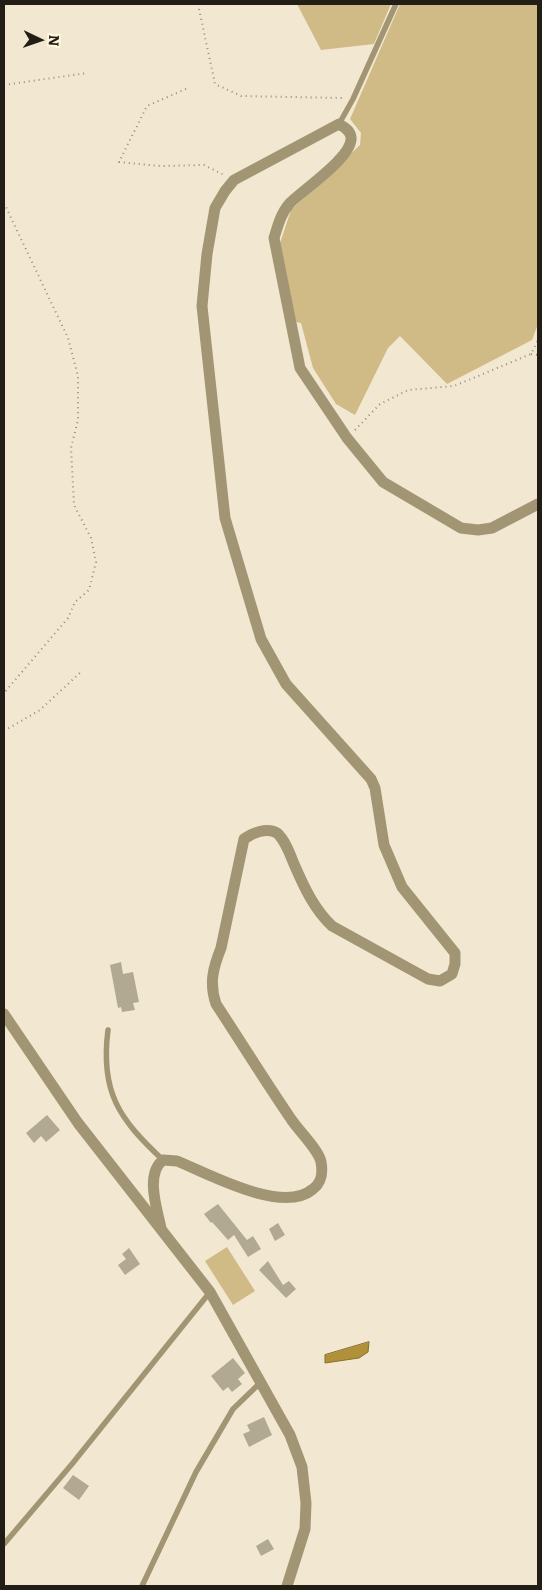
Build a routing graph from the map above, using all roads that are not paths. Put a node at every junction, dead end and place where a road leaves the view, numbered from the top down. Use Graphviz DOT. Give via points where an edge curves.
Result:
graph roads {
  1 [pos="396,4"];
  2 [pos="338,124"];
  3 [pos="538,504"];
  4 [pos="4,1014"];
  5 [pos="108,1030"];
  6 [pos="163,1160"];
  7 [pos="161,1228"];
  8 [pos="210,1292"];
  9 [pos="260,1383"];
  10 [pos="4,1544"];
  11 [pos="142,1586"];
  12 [pos="287,1586"];
  1 -- 2 [label="lane"];
  2 -- 3 [label="street" via="351,136 349,150 289,204 279,220 274,238 300,368 346,438 383,482 461,528 492,528"];
  2 -- 6 [label="street" via="234,180 214,208 202,306 225,518 261,639 286,684 371,779 384,845 402,888 454,953 455,964 452,974 440,981 428,979 332,926 319,914 277,833 252,833 244,839 240,850 230,907 214,964 212,992 216,1004 321,1160 322,1175 317,1186 306,1195 279,1197 263,1195 177,1160"];
  4 -- 7 [label="street" via="78,1123"];
  5 -- 6 [label="lane" via="105,1051 108,1084 120,1112 139,1137"];
  6 -- 7 [label="street" via="154,1175"];
  7 -- 8 [label="street"];
  8 -- 9 [label="street"];
  8 -- 10 [label="lane"];
  9 -- 11 [label="lane" via="233,1410 204,1457"];
  9 -- 12 [label="street" via="290,1435 302,1468 306,1530"];
}
